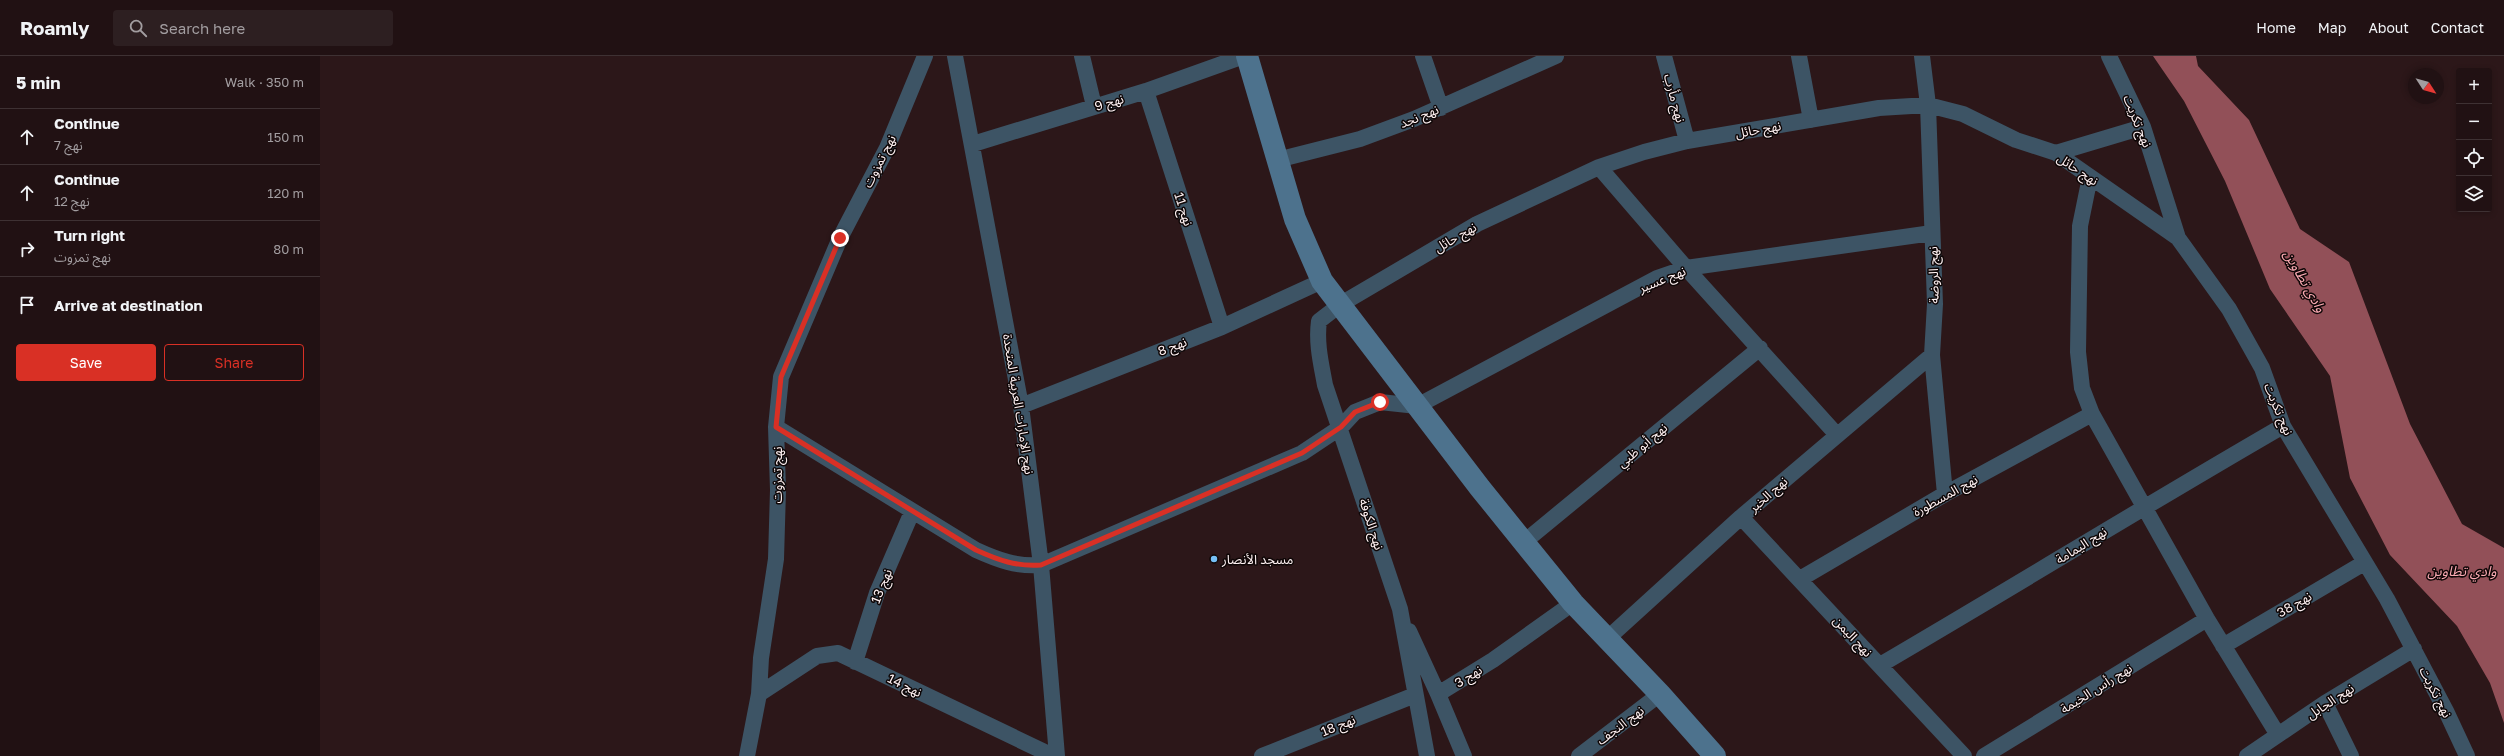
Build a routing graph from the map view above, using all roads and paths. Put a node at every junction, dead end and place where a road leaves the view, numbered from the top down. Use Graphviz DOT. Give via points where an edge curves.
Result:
graph roads {
  1 [pos="925,56"];
  2 [pos="955,56"];
  3 [pos="1082,56"];
  4 [pos="1245,56"];
  5 [pos="1423,56"];
  6 [pos="1664,56"];
  7 [pos="1799,56"];
  8 [pos="1922,56"];
  9 [pos="2109,56"];
  10 [pos="1546,58"];
  11 [pos="1146,90"];
  12 [pos="1928,105"];
  13 [pos="1094,106"];
  14 [pos="1441,108"];
  15 [pos="1810,120"];
  16 [pos="2143,127"];
  17 [pos="1687,141"];
  18 [pos="973,144"];
  19 [pos="2056,153"];
  20 [pos="1277,160"];
  21 [pos="1599,167"];
  22 [pos="2090,177"];
  23 [pos="1932,233"];
  24 [pos="2178,238"];
  25 [pos="1686,268"];
  26 [pos="1322,281"];
  27 [pos="1341,304"];
  28 [pos="1222,327"];
  29 [pos="1760,348"];
  30 [pos="1932,355"];
  31 [pos="1021,406"];
  32 [pos="1417,406"];
  33 [pos="2092,414"];
  34 [pos="2283,426"];
  35 [pos="776,427"];
  36 [pos="1341,427"];
  37 [pos="1837,434"];
  38 [pos="1945,494"];
  39 [pos="2144,506"];
  40 [pos="912,512"];
  41 [pos="1741,516"];
  42 [pos="1524,542"];
  43 [pos="2364,563"];
  44 [pos="1041,565"];
  45 [pos="1800,579"];
  46 [pos="1573,603"];
  47 [pos="1400,609"];
  48 [pos="2207,618"];
  49 [pos="1608,638"];
  50 [pos="2223,646"];
  51 [pos="2414,649"];
  52 [pos="855,662"];
  53 [pos="1880,665"];
  54 [pos="759,694"];
  55 [pos="1415,694"];
  56 [pos="1438,694"];
  57 [pos="1660,694"];
  58 [pos="2325,703"];
  59 [pos="2278,735"];
  60 [pos="747,756"];
  61 [pos="1052,756"];
  62 [pos="1057,756"];
  63 [pos="1262,756"];
  64 [pos="1427,756"];
  65 [pos="1464,756"];
  66 [pos="1579,756"];
  67 [pos="1714,756"];
  68 [pos="1964,756"];
  69 [pos="1984,756"];
  70 [pos="2247,756"];
  71 [pos="2351,756"];
  72 [pos="2467,756"];
  1 -- 35 [label="street, نهج تمزوت" via="888,148 840,238 798,332 781,377"];
  2 -- 18 [label="street, نهج الإمارات العربية المتحدة"];
  3 -- 13 [label="street"];
  4 -- 11 [label="street, نهج 9"];
  4 -- 20 [label="main road"];
  5 -- 14 [label="street"];
  6 -- 17 [label="street, نهج مأرب"];
  7 -- 15 [label="street"];
  8 -- 12 [label="street, نهج الروضة"];
  9 -- 16 [label="street, نهج تكريت"];
  10 -- 14 [label="street, نهج نجد"];
  11 -- 13 [label="street, نهج 9"];
  11 -- 28 [label="street, نهج 11"];
  12 -- 15 [label="street, نهج حائل" via="1879,108"];
  12 -- 19 [label="street, نهج حائل" via="1963,114 2016,140"];
  12 -- 23 [label="street, نهج الروضة"];
  13 -- 18 [label="street, نهج 9"];
  14 -- 20 [label="street, نهج نجد" via="1360,139"];
  15 -- 17 [label="street, نهج حائل"];
  16 -- 19 [label="street"];
  16 -- 24 [label="street, نهج تكريت"];
  17 -- 21 [label="street, نهج حائل"];
  18 -- 31 [label="street, نهج الإمارات العربية المتحدة"];
  19 -- 22 [label="street, نهج حائل"];
  20 -- 26 [label="main road" via="1295,218"];
  21 -- 25 [label="street"];
  21 -- 27 [label="street, نهج حائل" via="1477,224"];
  22 -- 24 [label="street, نهج حائل"];
  22 -- 33 [label="street" via="2080,226 2078,352 2082,388"];
  23 -- 25 [label="street, نهج عسير"];
  23 -- 30 [label="street, نهج الروضة" via="1935,304"];
  24 -- 34 [label="street, نهج تكريت" via="2229,309 2262,368"];
  25 -- 29 [label="street"];
  25 -- 32 [label="street, نهج عسير" via="1657,278 1617,298"];
  26 -- 27 [label="main road"];
  26 -- 28 [label="street, نهج 8"];
  27 -- 32 [label="main road"];
  27 -- 36 [label="street, نهج الكوفة" via="1319,320 1317,337 1325,385"];
  28 -- 31 [label="street, نهج 8"];
  29 -- 37 [label="street"];
  29 -- 42 [label="street, نهج أبو ظبي"];
  30 -- 37 [label="street, نهج الخبر"];
  30 -- 38 [label="street, نهج الروضة"];
  31 -- 44 [label="street, نهج الإمارات العربية المتحدة"];
  32 -- 36 [label="street" via="1380,402 1355,412"];
  32 -- 42 [label="main road"];
  33 -- 38 [label="street, نهج المسطورة"];
  33 -- 39 [label="street"];
  34 -- 39 [label="street, نهج اليمامة"];
  34 -- 43 [label="street, نهج تكريت"];
  35 -- 40 [label="street"];
  35 -- 54 [label="street, نهج تمزوت" via="776,559 761,658"];
  36 -- 44 [label="street" via="1302,453"];
  36 -- 47 [label="street, نهج الكوفة"];
  37 -- 41 [label="street, نهج الخبر"];
  38 -- 45 [label="street, نهج المسطورة"];
  39 -- 48 [label="street"];
  39 -- 53 [label="street, نهج اليمامة" via="2007,591"];
  40 -- 44 [label="street" via="976,550 1000,560 1024,567"];
  40 -- 52 [label="street, نهج 13" via="877,593"];
  41 -- 45 [label="street, نهج اليمن"];
  41 -- 49 [label="street, نهج الخبر"];
  42 -- 46 [label="main road"];
  43 -- 50 [label="street, نهج 38"];
  43 -- 51 [label="street, نهج تكريت"];
  44 -- 62 [label="street, نهج الإمارات العربية المتحدة"];
  45 -- 53 [label="street, نهج اليمن"];
  46 -- 49 [label="main road"];
  46 -- 56 [label="street, نهج 3" via="1493,660"];
  47 -- 55 [label="street, نهج الكوفة"];
  47 -- 56 [label="street, نهج 3"];
  48 -- 50 [label="street"];
  48 -- 69 [label="street, نهج رأس الخيمة"];
  49 -- 57 [label="main road"];
  50 -- 59 [label="street"];
  51 -- 58 [label="street, نهج الجابل"];
  51 -- 72 [label="street, نهج تكريت"];
  52 -- 54 [label="street, نهج 14" via="838,653 817,656"];
  52 -- 61 [label="street, نهج 14"];
  53 -- 68 [label="street, نهج اليمن"];
  54 -- 60 [label="street, نهج تمزوت"];
  55 -- 63 [label="street, نهج 18"];
  55 -- 64 [label="street, نهج الكوفة"];
  56 -- 65 [label="street"];
  57 -- 66 [label="street, نهج النجف"];
  57 -- 67 [label="main road"];
  58 -- 59 [label="street, نهج الجابل"];
  58 -- 71 [label="street"];
  59 -- 70 [label="street, نهج الجابل"];
}
